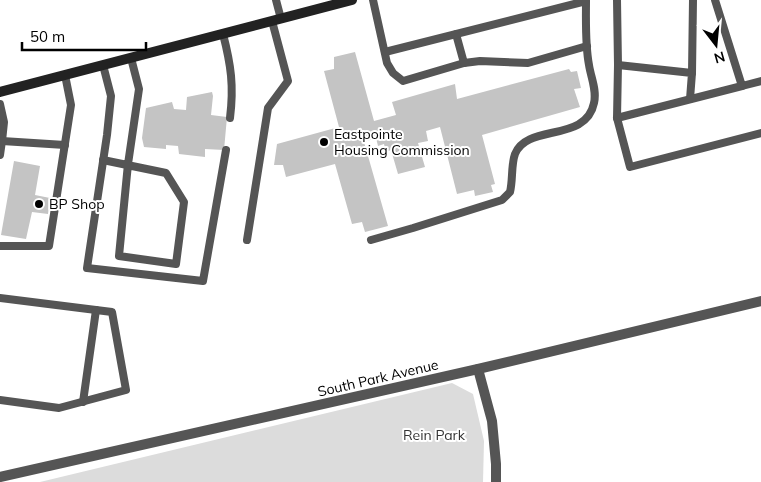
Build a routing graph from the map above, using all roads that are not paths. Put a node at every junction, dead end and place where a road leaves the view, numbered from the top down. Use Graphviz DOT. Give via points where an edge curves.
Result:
graph roads {
  1 [pos="276,0"];
  2 [pos="352,0"];
  3 [pos="372,0"];
  4 [pos="586,0"];
  5 [pos="617,0"];
  6 [pos="693,0"];
  7 [pos="715,0"];
  8 [pos="314,5"];
  9 [pos="277,20"];
  10 [pos="223,34"];
  11 [pos="456,34"];
  12 [pos="586,46"];
  13 [pos="385,52"];
  14 [pos="131,58"];
  15 [pos="464,63"];
  16 [pos="103,65"];
  17 [pos="618,65"];
  18 [pos="692,73"];
  19 [pos="65,75"];
  20 [pos="761,81"];
  21 [pos="742,86"];
  22 [pos="0,92"];
  23 [pos="690,100"];
  24 [pos="0,104"];
  25 [pos="230,118"];
  26 [pos="616,118"];
  27 [pos="761,133"];
  28 [pos="2,141"];
  29 [pos="64,145"];
  30 [pos="226,150"];
  31 [pos="0,155"];
  32 [pos="103,160"];
  33 [pos="128,164"];
  34 [pos="247,240"];
  35 [pos="371,240"];
  36 [pos="0,246"];
  37 [pos="0,298"];
  38 [pos="761,300"];
  39 [pos="96,310"];
  40 [pos="478,369"];
  41 [pos="0,400"];
  42 [pos="83,402"];
  43 [pos="0,477"];
  44 [pos="496,482"];
  1 -- 9 [label="lane"];
  2 -- 8 [label="main road"];
  3 -- 13 [label="lane"];
  4 -- 11 [label="lane"];
  4 -- 12 [label="lane"];
  5 -- 17 [label="lane"];
  6 -- 18 [label="lane"];
  7 -- 21 [label="lane"];
  8 -- 9 [label="main road"];
  9 -- 10 [label="main road"];
  9 -- 34 [label="lane" via="288,81 268,108"];
  10 -- 14 [label="main road"];
  10 -- 25 [label="lane" via="232,68"];
  11 -- 13 [label="lane"];
  11 -- 15 [label="lane"];
  12 -- 15 [label="lane" via="528,63"];
  12 -- 35 [label="lane" via="594,85 594,103 588,117 580,125 532,139 520,146 515,154 510,192 502,200"];
  13 -- 15 [label="lane" via="393,73 403,81"];
  14 -- 16 [label="main road"];
  14 -- 33 [label="lane" via="139,89"];
  16 -- 19 [label="main road"];
  16 -- 32 [label="lane" via="111,96"];
  17 -- 18 [label="lane"];
  17 -- 26 [label="lane"];
  18 -- 23 [label="lane"];
  19 -- 22 [label="main road"];
  19 -- 29 [label="lane" via="71,105"];
  20 -- 21 [label="lane"];
  21 -- 23 [label="lane"];
  23 -- 26 [label="lane"];
  24 -- 28 [label="lane" via="4,122"];
  26 -- 27 [label="lane" via="630,167"];
  28 -- 29 [label="lane"];
  28 -- 31 [label="lane"];
  29 -- 36 [label="lane" via="49,246"];
  30 -- 32 [label="lane" via="203,281 87,268"];
  32 -- 33 [label="lane"];
  33 -- 33 [label="lane" via="119,256 176,264 184,202 166,173"];
  37 -- 39 [label="lane"];
  38 -- 40 [label="street, South Park Avenue"];
  39 -- 42 [label="lane"];
  39 -- 42 [label="lane" via="112,312 126,390"];
  40 -- 43 [label="street, South Park Avenue"];
  40 -- 44 [label="street" via="492,421"];
  41 -- 42 [label="lane" via="59,408"];
}
